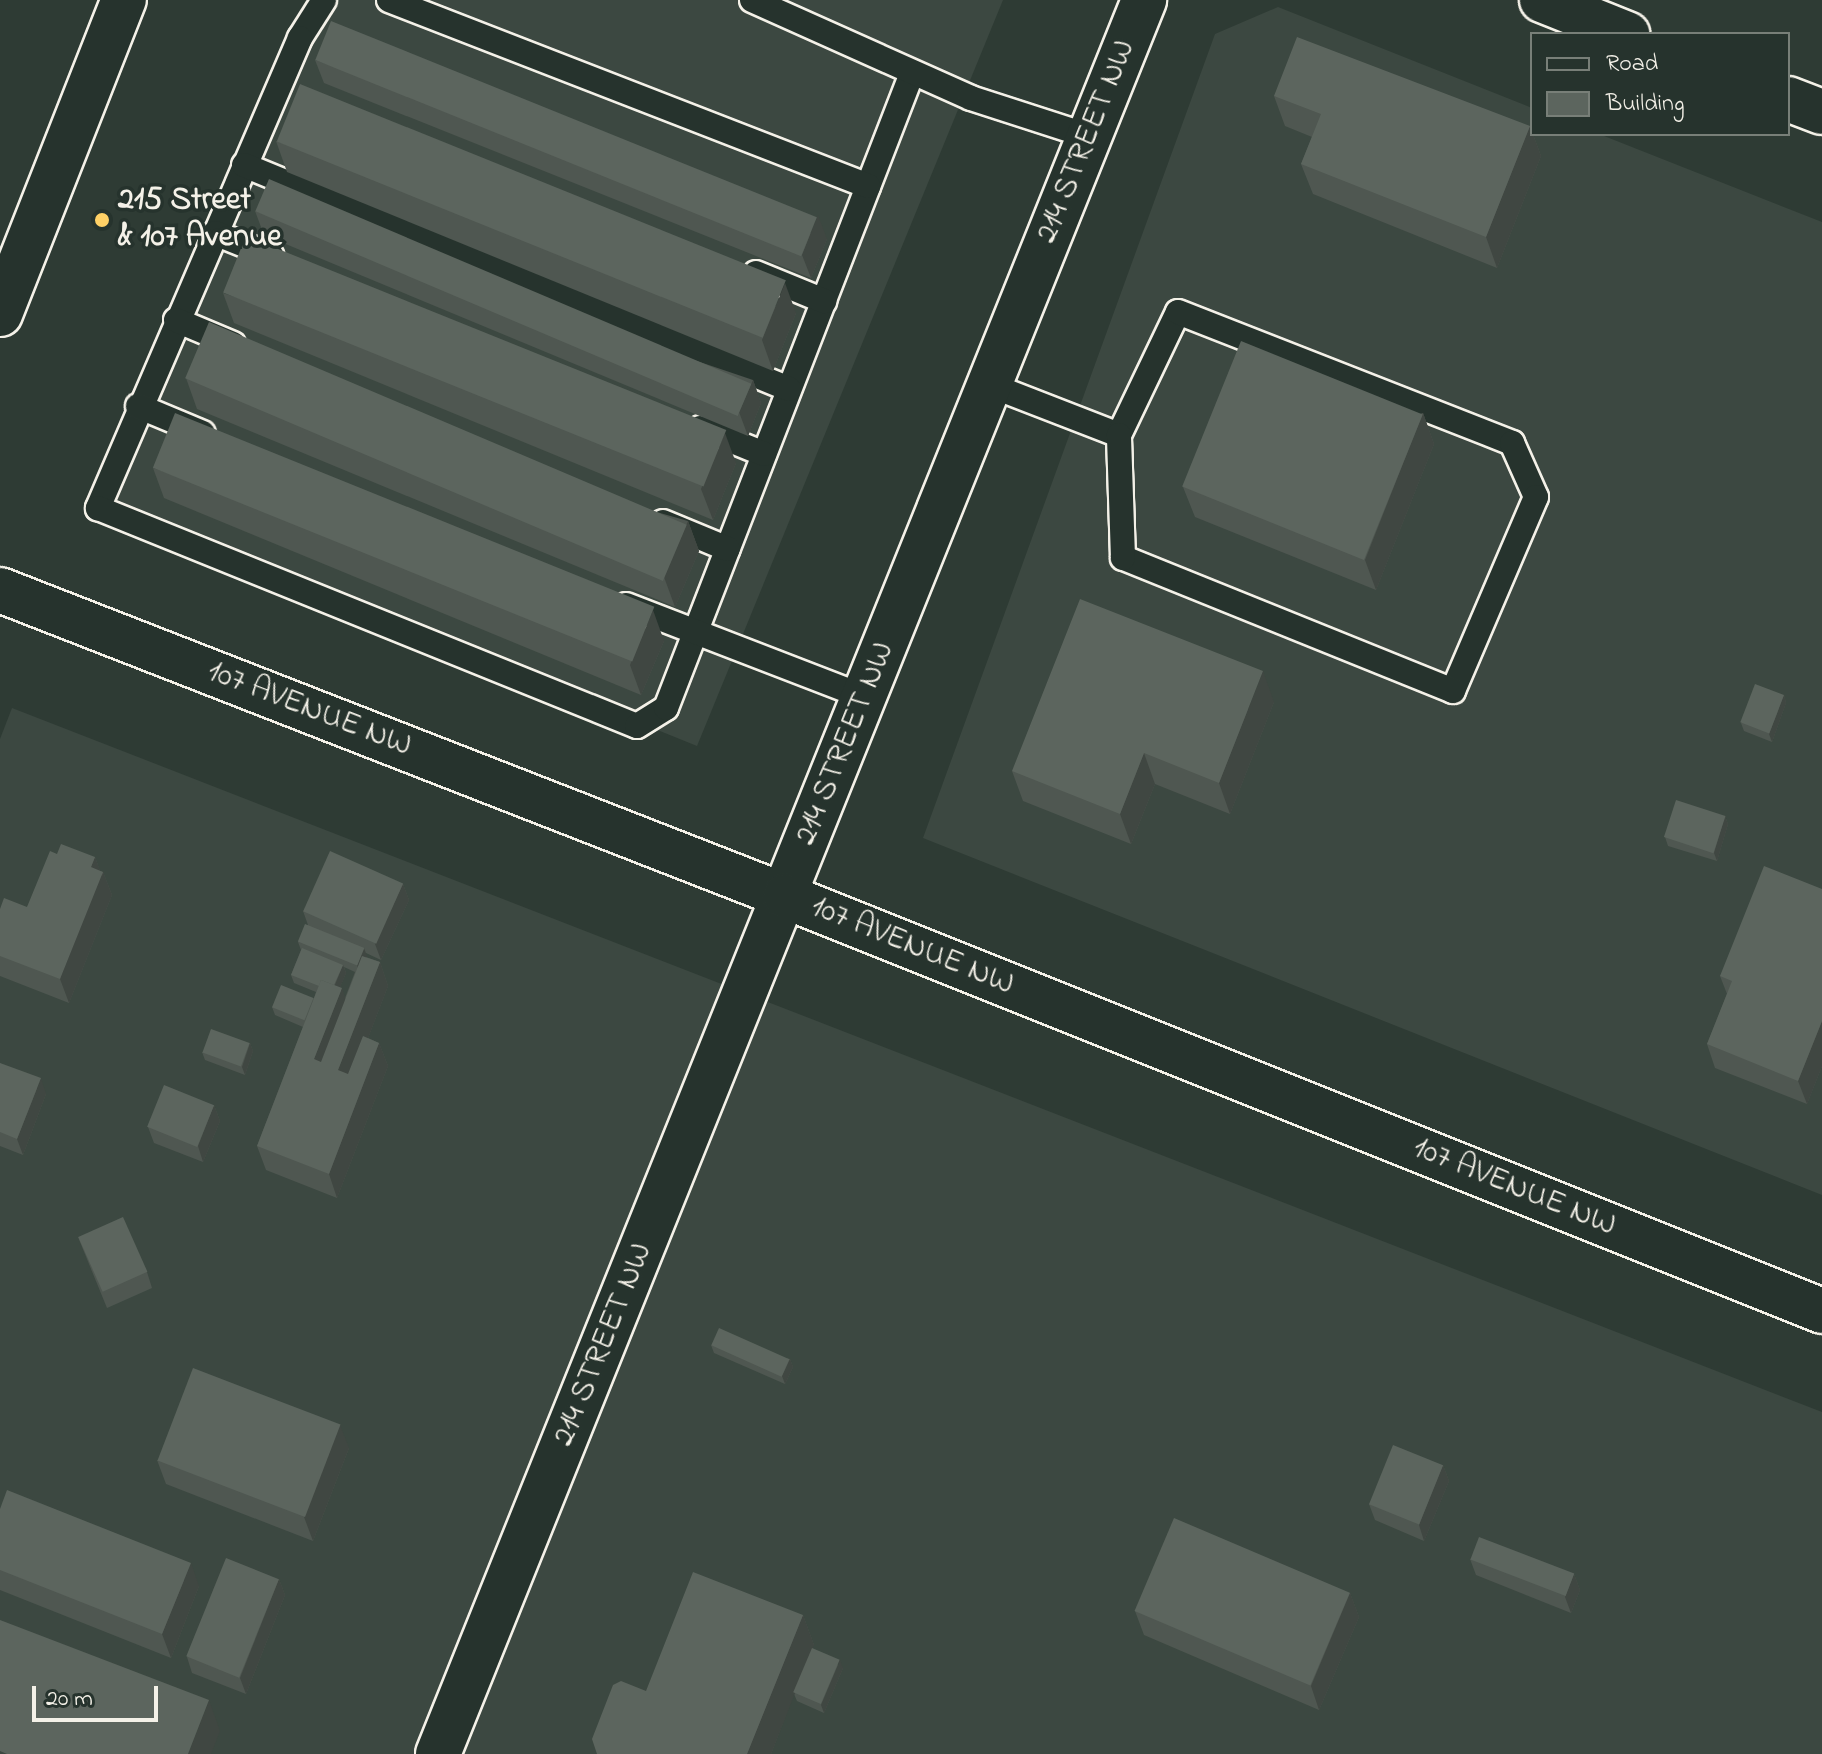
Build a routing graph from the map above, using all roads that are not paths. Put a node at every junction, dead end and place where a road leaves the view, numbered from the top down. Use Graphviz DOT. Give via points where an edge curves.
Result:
graph roads {
  1 [pos="124,0"];
  2 [pos="324,0"];
  3 [pos="389,0"];
  4 [pos="752,0"];
  5 [pos="1144,0"];
  6 [pos="1542,0"];
  7 [pos="1622,32"];
  8 [pos="912,73"];
  9 [pos="283,78"];
  10 [pos="312,90"];
  11 [pos="1790,100"];
  12 [pos="1822,112"];
  13 [pos="1089,136"];
  14 [pos="244,165"];
  15 [pos="868,186"];
  16 [pos="215,233"];
  17 [pos="736,265"];
  18 [pos="301,268"];
  19 [pos="824,301"];
  20 [pos="0,314"];
  21 [pos="176,320"];
  22 [pos="263,357"];
  23 [pos="990,385"];
  24 [pos="789,389"];
  25 [pos="138,406"];
  26 [pos="677,419"];
  27 [pos="1119,435"];
  28 [pos="226,442"];
  29 [pos="764,454"];
  30 [pos="641,513"];
  31 [pos="728,549"];
  32 [pos="0,590"];
  33 [pos="607,597"];
  34 [pos="695,633"];
  35 [pos="865,697"];
  36 [pos="785,896"];
  37 [pos="1822,1311"];
  38 [pos="438,1754"];
  1 -- 20 [label="street"];
  2 -- 9 [label="lane"];
  3 -- 15 [label="lane"];
  4 -- 8 [label="lane"];
  5 -- 13 [label="street, 214 STREET NW"];
  6 -- 7 [label="street"];
  8 -- 13 [label="lane"];
  8 -- 15 [label="lane"];
  9 -- 10 [label="lane"];
  9 -- 14 [label="lane"];
  11 -- 12 [label="street"];
  13 -- 23 [label="street, 214 STREET NW"];
  14 -- 16 [label="lane"];
  14 -- 24 [label="lane"];
  15 -- 19 [label="lane"];
  16 -- 18 [label="lane"];
  16 -- 21 [label="lane"];
  17 -- 19 [label="lane"];
  19 -- 24 [label="lane"];
  21 -- 22 [label="lane"];
  21 -- 25 [label="lane"];
  23 -- 27 [label="lane"];
  23 -- 35 [label="street, 214 STREET NW"];
  24 -- 29 [label="lane"];
  25 -- 28 [label="lane"];
  25 -- 34 [label="lane" via="98,508 637,726 666,708"];
  26 -- 29 [label="lane"];
  27 -- 27 [label="lane" via="1178,312 1512,443 1536,497 1453,691 1123,558"];
  29 -- 31 [label="lane"];
  30 -- 31 [label="lane"];
  31 -- 34 [label="lane"];
  32 -- 36 [label="street, 107 AVENUE NW"];
  33 -- 34 [label="lane"];
  34 -- 35 [label="lane"];
  35 -- 36 [label="street, 214 STREET NW"];
  36 -- 37 [label="street, 107 AVENUE NW"];
  36 -- 38 [label="street, 214 STREET NW"];
}
